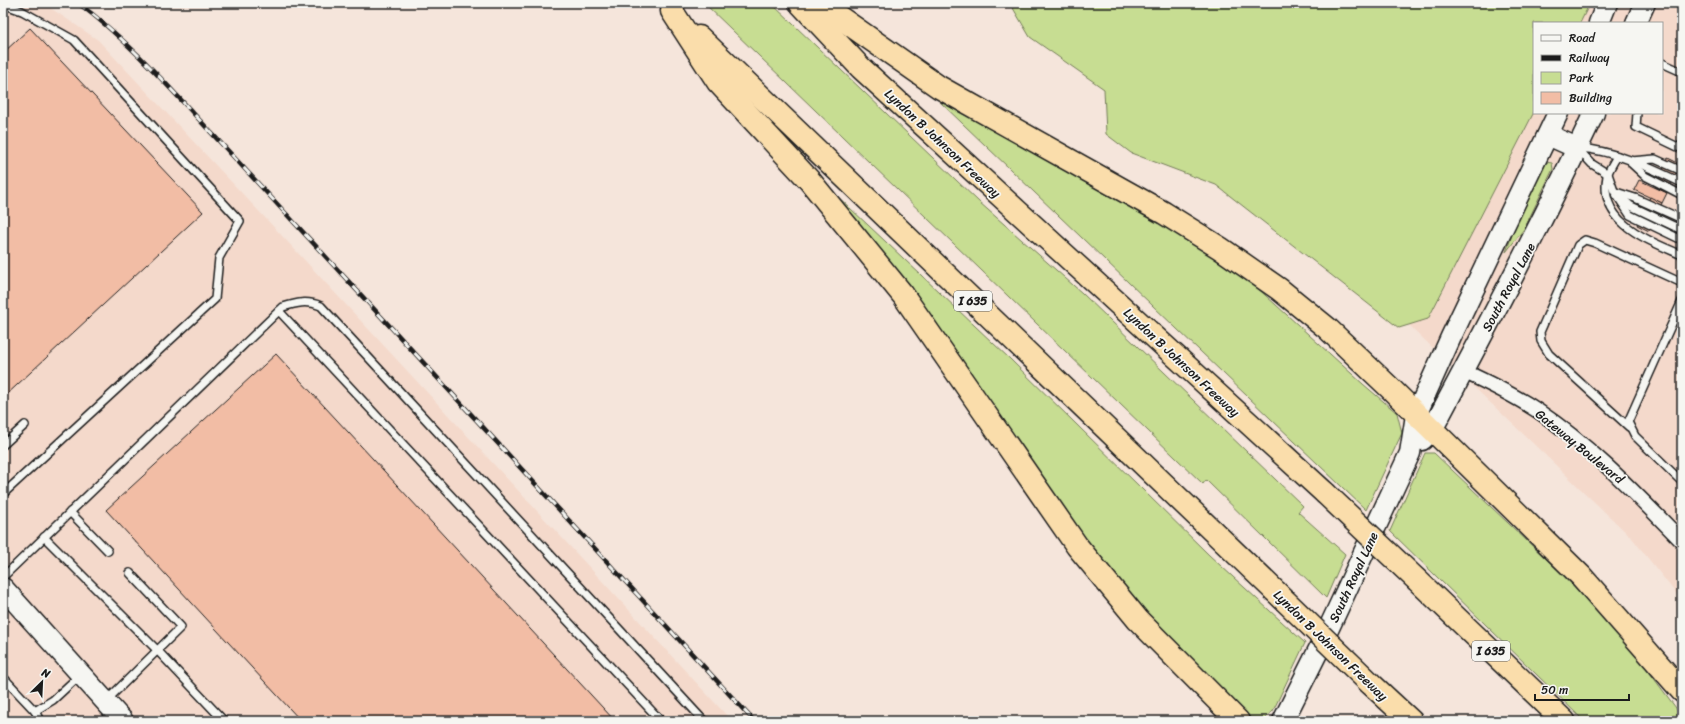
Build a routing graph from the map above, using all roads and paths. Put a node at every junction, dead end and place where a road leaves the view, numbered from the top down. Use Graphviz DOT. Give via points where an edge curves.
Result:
graph roads {
  1 [pos="800,3"];
  2 [pos="819,3"];
  3 [pos="1608,3"];
  4 [pos="1645,3"];
  5 [pos="3,4"];
  6 [pos="668,7"];
  7 [pos="1599,22"];
  8 [pos="1636,22"];
  9 [pos="1663,63"];
  10 [pos="1682,72"];
  11 [pos="1558,114"];
  12 [pos="1594,114"];
  13 [pos="1637,114"];
  14 [pos="1548,134"];
  15 [pos="1577,148"];
  16 [pos="1682,149"];
  17 [pos="1617,156"];
  18 [pos="1629,161"];
  19 [pos="1682,171"];
  20 [pos="1608,174"];
  21 [pos="1682,183"];
  22 [pos="1614,191"];
  23 [pos="1682,195"];
  24 [pos="1682,219"];
  25 [pos="1682,230"];
  26 [pos="1682,240"];
  27 [pos="1682,255"];
  28 [pos="1484,268"];
  29 [pos="1510,281"];
  30 [pos="1682,282"];
  31 [pos="1682,301"];
  32 [pos="279,311"];
  33 [pos="1463,371"];
  34 [pos="1416,415"];
  35 [pos="24,425"];
  36 [pos="1629,427"];
  37 [pos="1432,430"];
  38 [pos="3,445"];
  39 [pos="1410,453"];
  40 [pos="1682,482"];
  41 [pos="3,494"];
  42 [pos="70,512"];
  43 [pos="44,537"];
  44 [pos="1682,541"];
  45 [pos="108,551"];
  46 [pos="130,573"];
  47 [pos="3,577"];
  48 [pos="3,588"];
  49 [pos="157,650"];
  50 [pos="80,675"];
  51 [pos="3,677"];
  52 [pos="1682,691"];
  53 [pos="105,701"];
  54 [pos="35,711"];
  55 [pos="40,721"];
  56 [pos="122,721"];
  57 [pos="224,721"];
  58 [pos="661,721"];
  59 [pos="704,721"];
  60 [pos="1238,721"];
  61 [pos="1283,721"];
  62 [pos="1411,721"];
  63 [pos="1564,721"];
  1 -- 63 [label="highway, Lyndon B Johnson Freeway / I 635, bridge" via="861,68 1325,493"];
  2 -- 34 [label="highway" via="939,87 1164,213 1220,248 1327,328"];
  3 -- 7 [label="main road"];
  4 -- 8 [label="main road"];
  5 -- 41 [label="lane" via="22,11 74,40 240,221 219,258 215,299"];
  6 -- 60 [label="highway" via="718,82 810,181 903,295 1082,552 1138,620"];
  6 -- 62 [label="highway, Lyndon B Johnson Freeway / I 635, bridge"];
  9 -- 10 [label="lane"];
  11 -- 14 [label="main road, South Royal Lane"];
  12 -- 15 [label="main road, South Royal Lane"];
  13 -- 16 [label="lane" via="1636,127"];
  14 -- 15 [label="main road"];
  14 -- 28 [label="main road, South Royal Lane"];
  15 -- 17 [label="lane" via="1598,150"];
  15 -- 20 [label="lane" via="1592,164"];
  15 -- 29 [label="main road, South Royal Lane"];
  17 -- 18 [label="lane"];
  17 -- 20 [label="lane"];
  18 -- 19 [label="lane" via="1656,159"];
  18 -- 21 [label="lane"];
  18 -- 23 [label="lane" via="1645,176"];
  20 -- 22 [label="lane"];
  20 -- 27 [label="lane" via="1608,200 1627,228"];
  22 -- 24 [label="lane"];
  22 -- 25 [label="lane" via="1631,206"];
  22 -- 26 [label="lane" via="1630,215"];
  28 -- 29 [label="main road"];
  28 -- 34 [label="main road, South Royal Lane"];
  29 -- 33 [label="main road, South Royal Lane"];
  30 -- 36 [label="lane" via="1585,240 1578,245 1540,332 1541,341 1549,354"];
  31 -- 36 [label="lane" via="1632,411"];
  32 -- 42 [label="lane"];
  32 -- 58 [label="lane"];
  32 -- 59 [label="lane" via="297,302 312,302 321,306"];
  33 -- 37 [label="main road, South Royal Lane"];
  33 -- 44 [label="street, Gateway Boulevard" via="1500,388 1539,412 1578,442 1619,477"];
  34 -- 37 [label="highway"];
  34 -- 39 [label="main road, South Royal Lane"];
  35 -- 38 [label="lane"];
  36 -- 40 [label="lane"];
  37 -- 39 [label="main road, South Royal Lane"];
  37 -- 52 [label="highway" via="1581,576"];
  39 -- 61 [label="main road, South Royal Lane"];
  42 -- 43 [label="lane"];
  42 -- 45 [label="lane"];
  43 -- 47 [label="lane"];
  43 -- 49 [label="lane"];
  46 -- 49 [label="lane" via="181,627"];
  48 -- 50 [label="main road"];
  49 -- 53 [label="lane"];
  49 -- 57 [label="lane"];
  50 -- 53 [label="main road"];
  50 -- 54 [label="lane" via="52,700"];
  51 -- 54 [label="lane"];
  53 -- 56 [label="main road"];
  54 -- 55 [label="lane"];
}
